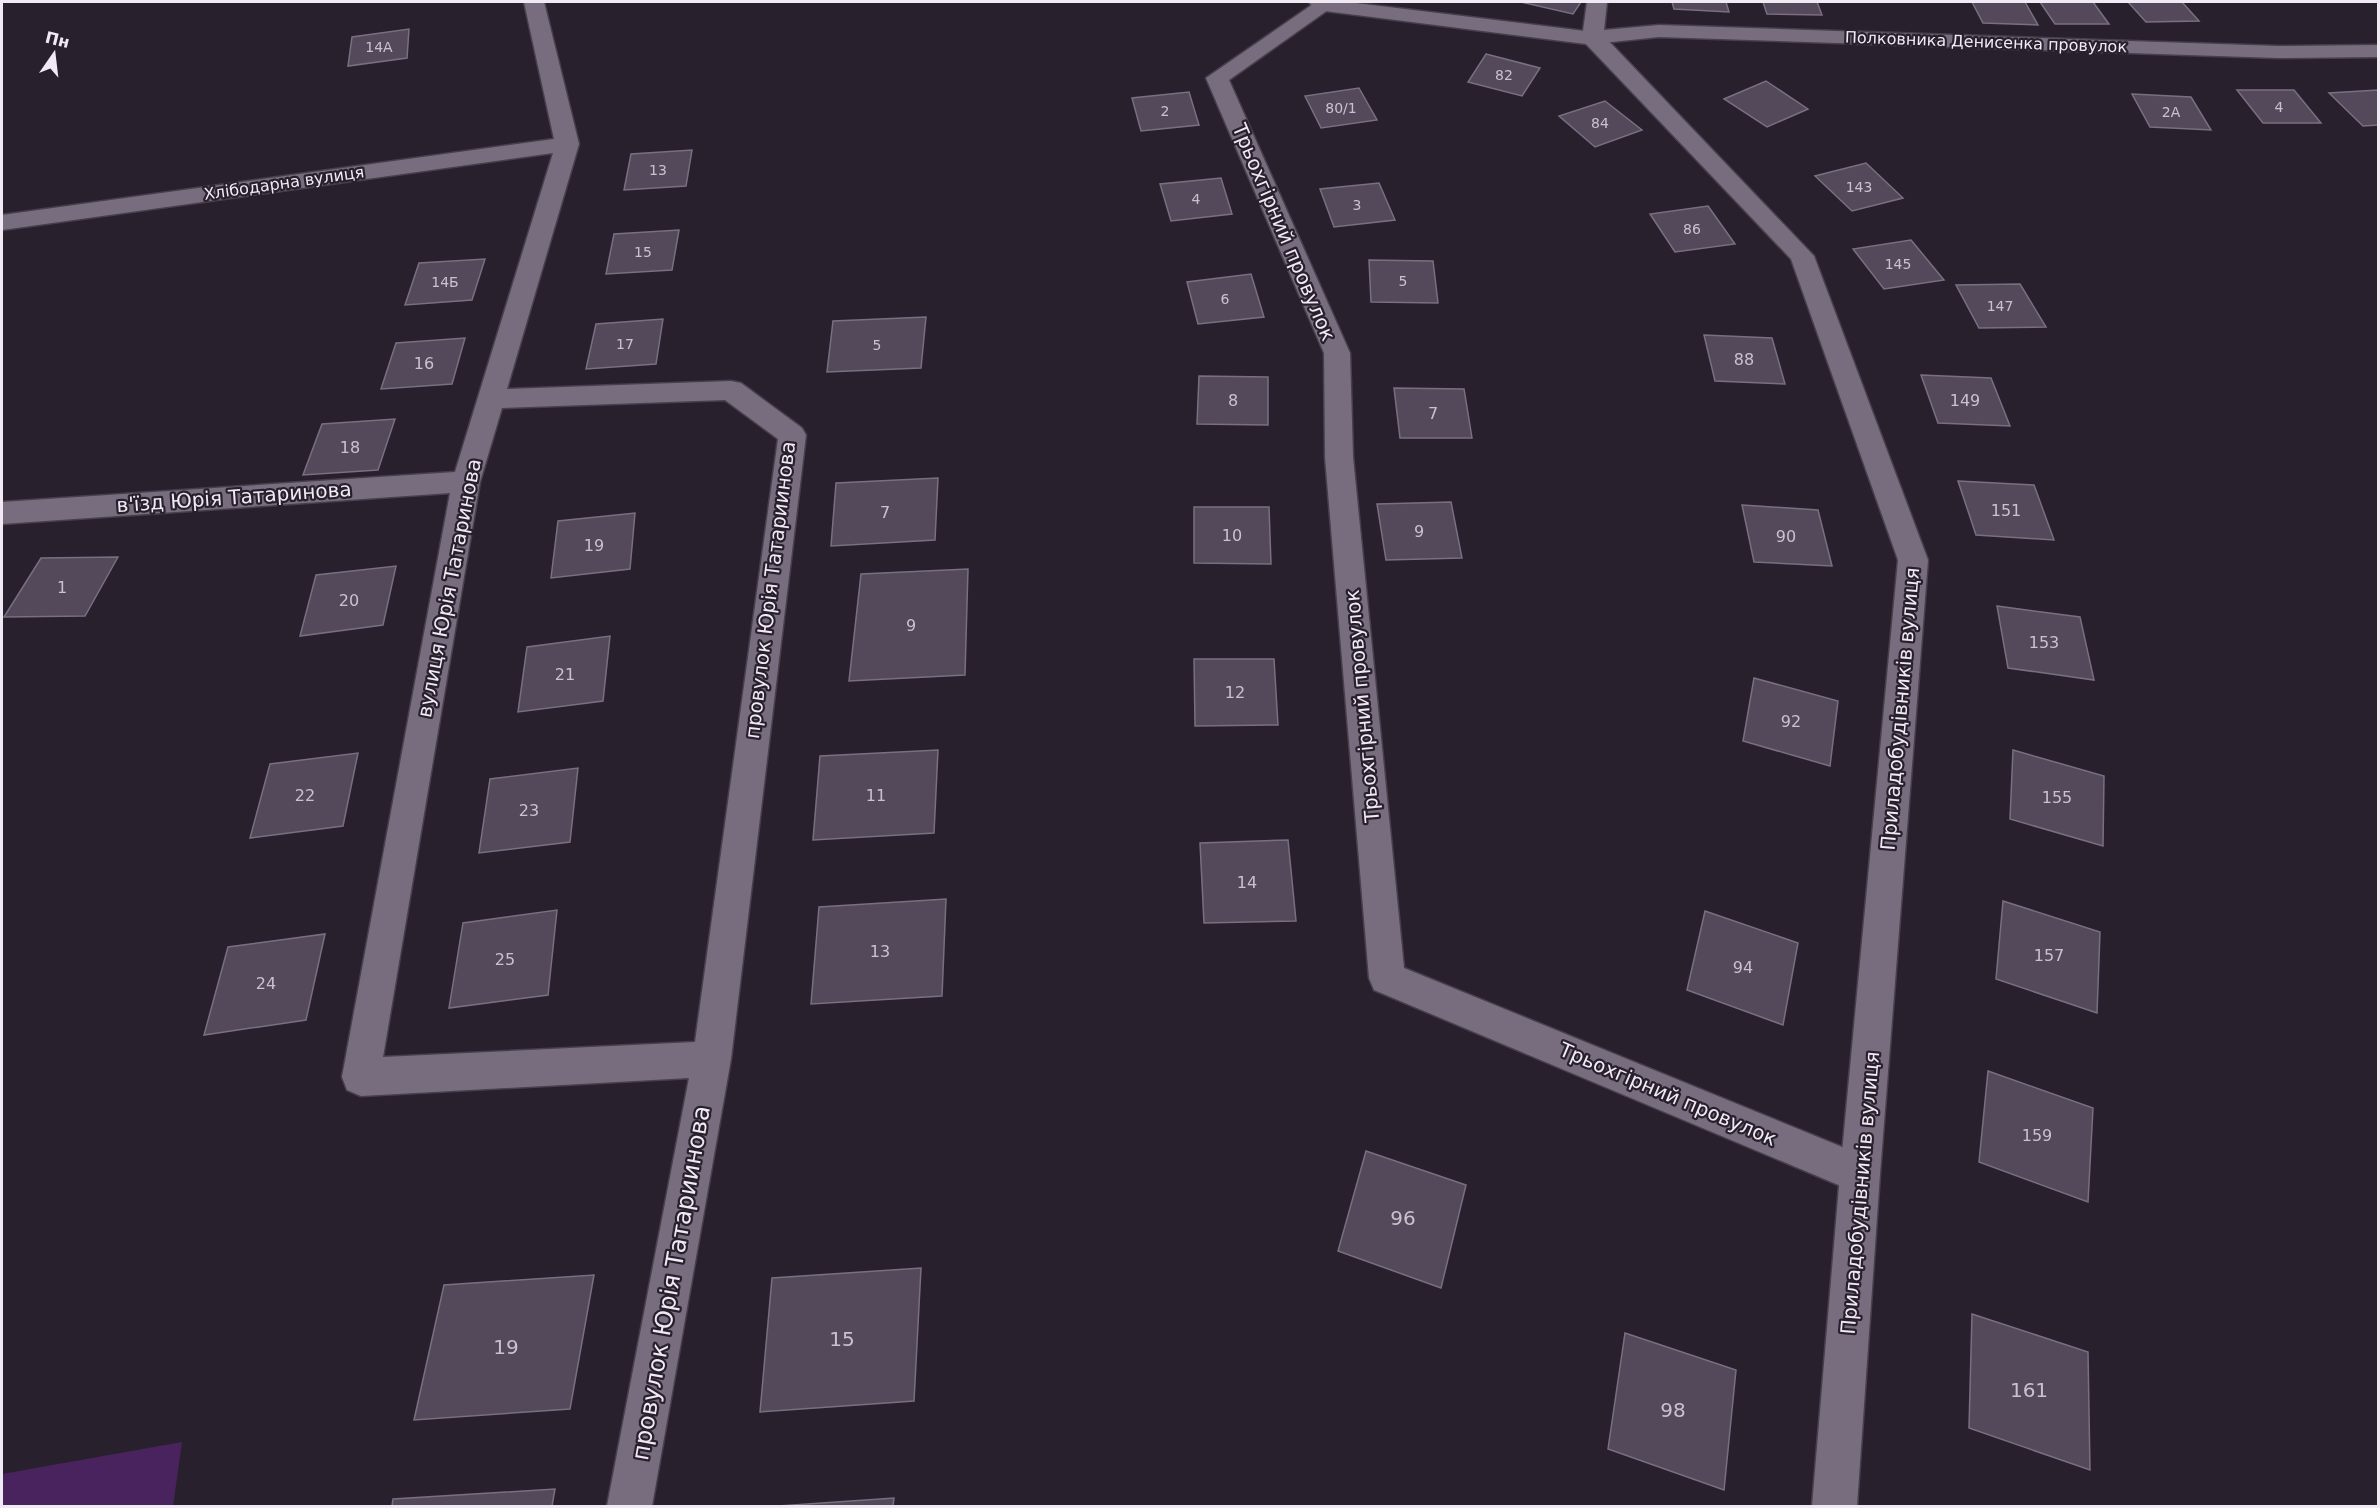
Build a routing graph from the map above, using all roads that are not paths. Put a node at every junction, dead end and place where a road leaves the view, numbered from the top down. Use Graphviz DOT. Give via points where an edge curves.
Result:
graph roads {
  1 [pos="534,2"];
  2 [pos="1598,2"];
  3 [pos="1322,3"];
  4 [pos="1593,38"];
  5 [pos="2379,51"];
  6 [pos="567,144"];
  7 [pos="8,221"];
  8 [pos="2,247"];
  9 [pos="490,399"];
  10 [pos="466,482"];
  11 [pos="2,513"];
  12 [pos="712,1059"];
  13 [pos="1860,1174"];
  14 [pos="630,1506"];
  15 [pos="1835,1506"];
  1 -- 6 [label="street, вулиця Юрія Татаринова"];
  2 -- 4 [label="street"];
  3 -- 4 [label="street"];
  3 -- 13 [label="street, Трьохгірний провулок" via="1217,78 1337,353 1339,457 1387,978"];
  4 -- 5 [label="street, Полковника Денисенка провулок" via="1659,31 2278,52"];
  4 -- 13 [label="street, Приладобудівників вулиця" via="1802,256 1914,560"];
  6 -- 7 [label="street, Хлібодарна вулиця"];
  6 -- 9 [label="street, вулиця Юрія Татаринова"];
  7 -- 8 [label="street"];
  9 -- 10 [label="street, вулиця Юрія Татаринова"];
  9 -- 12 [label="street, провулок Юрія Татариинова" via="731,390 792,435"];
  10 -- 11 [label="street, в'їзд Юрія Татаринова"];
  10 -- 12 [label="street, вулиця Юрія Татаринова" via="361,1077"];
  12 -- 14 [label="street, провулок Юрія Татариинова"];
  13 -- 15 [label="street, Приладобудівників вулиця"];
}
